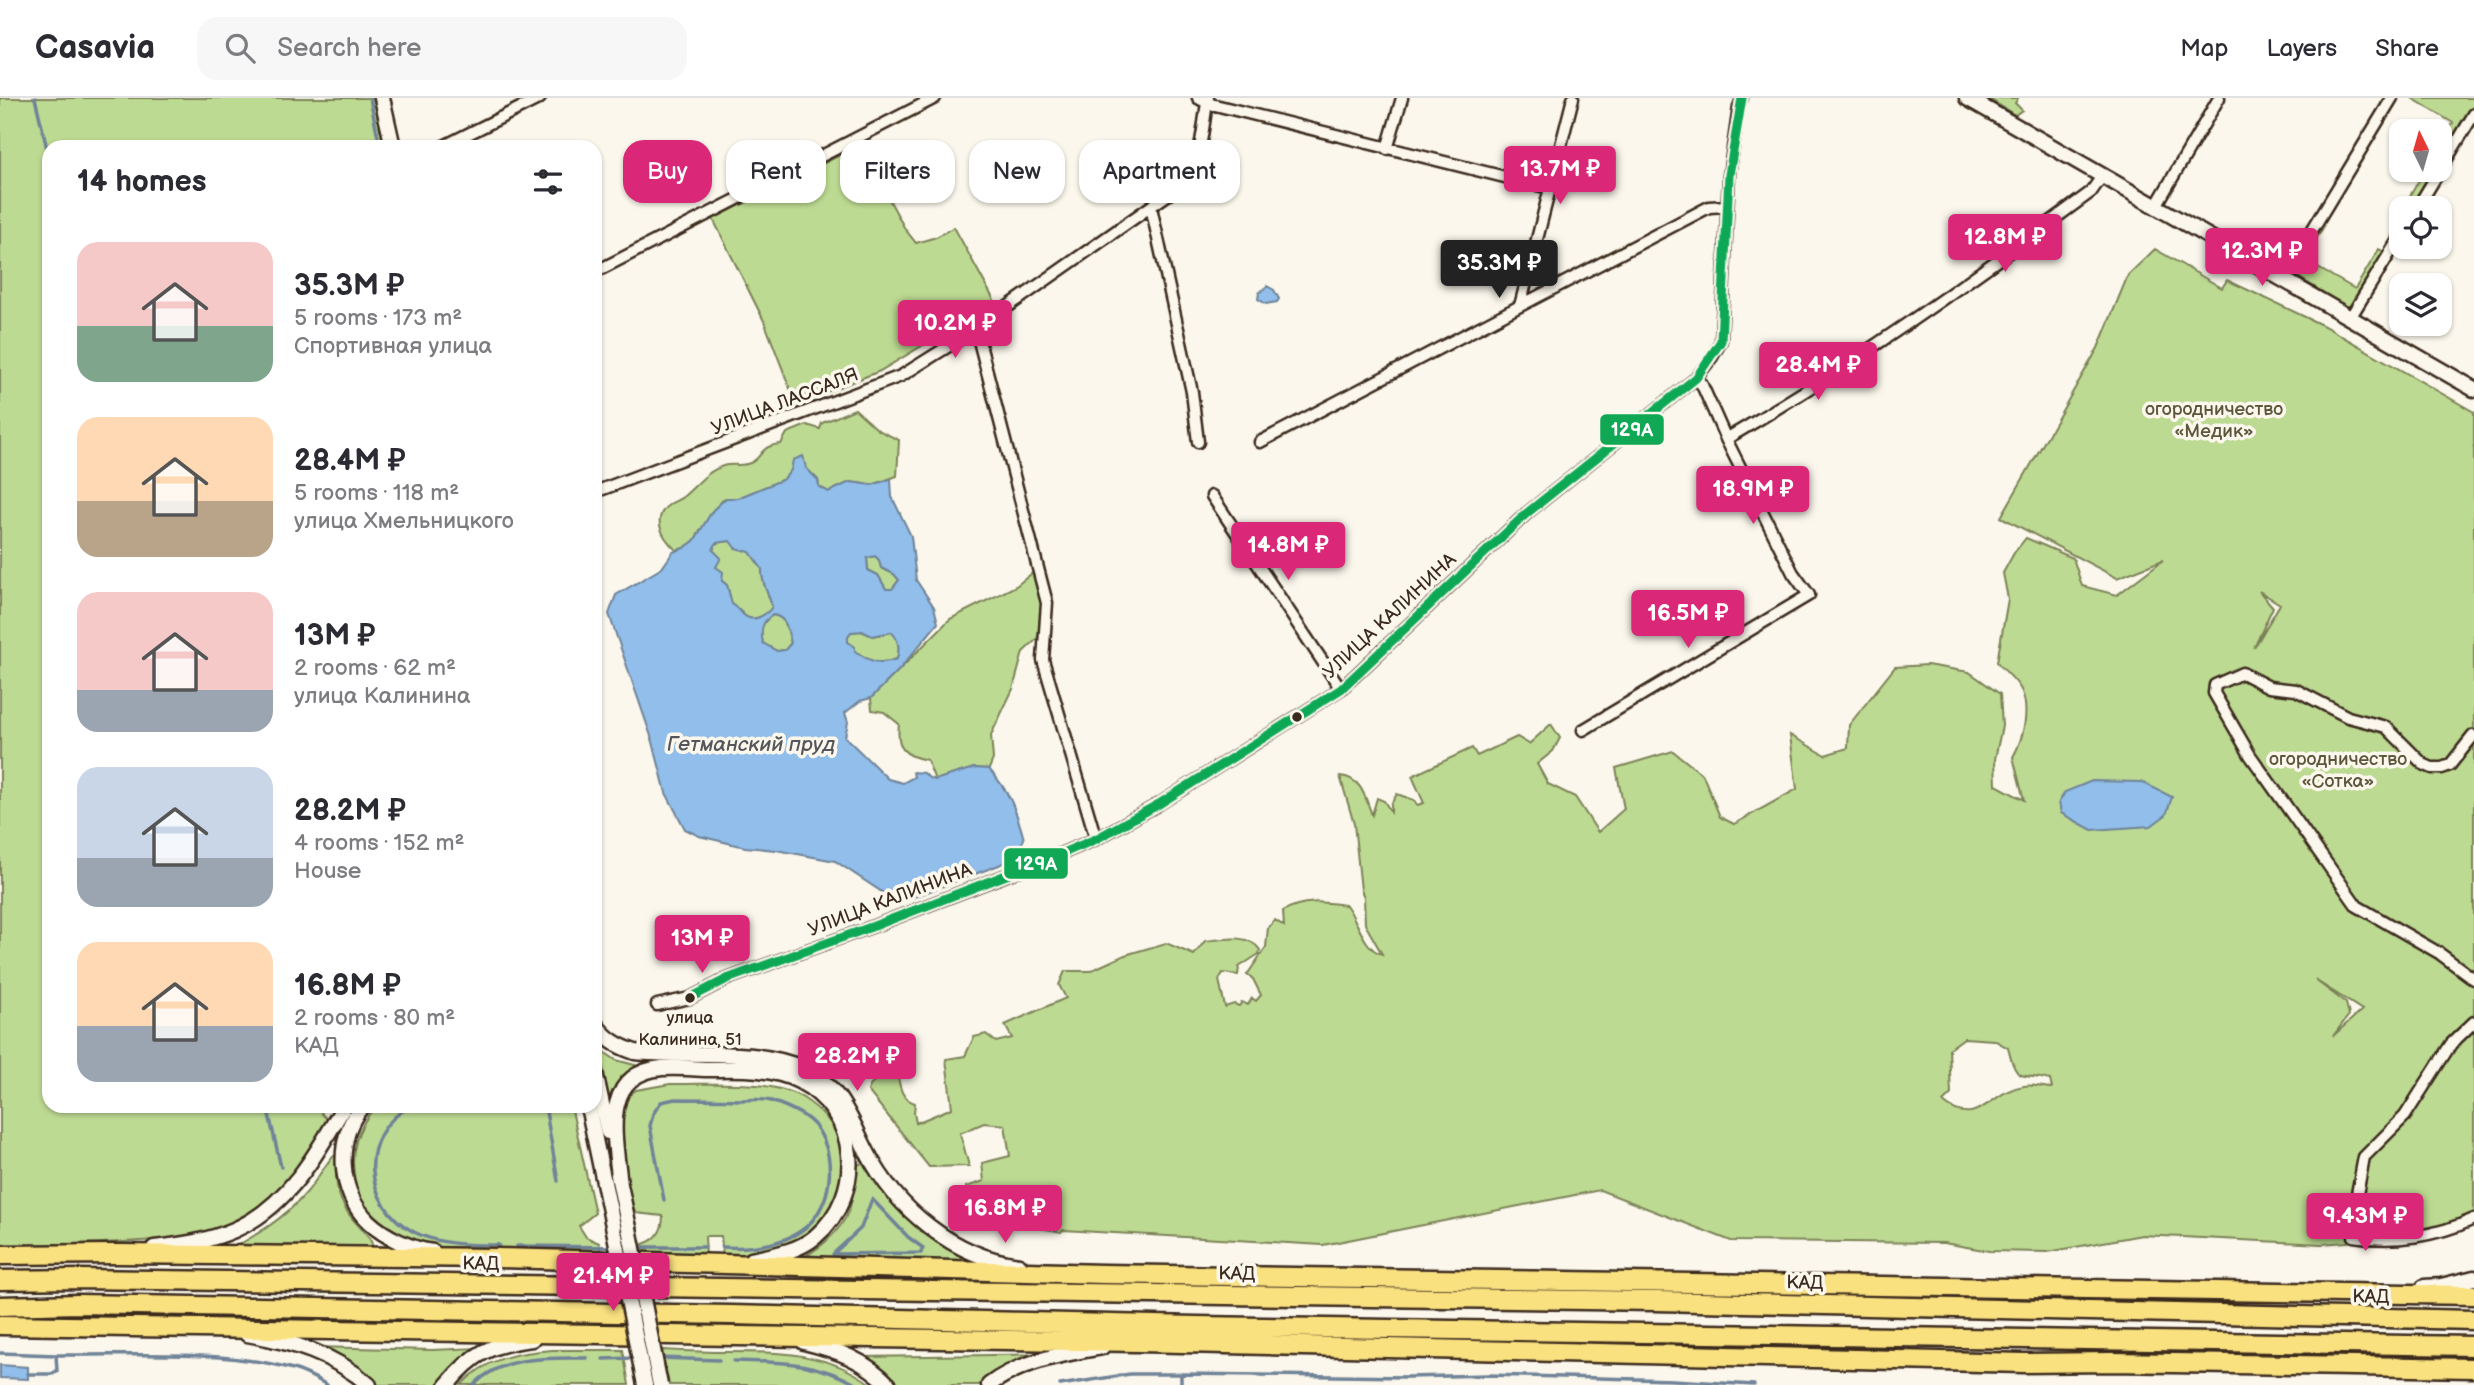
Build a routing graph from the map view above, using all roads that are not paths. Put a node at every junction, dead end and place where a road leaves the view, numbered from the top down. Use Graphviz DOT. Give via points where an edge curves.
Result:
graph roads {
  1 [pos="382,98"];
  2 [pos="540,98"];
  3 [pos="935,98"];
  4 [pos="1402,98"];
  5 [pos="1573,98"];
  6 [pos="1742,98"];
  7 [pos="1967,98"];
  8 [pos="2219,98"];
  9 [pos="2392,98"];
  10 [pos="1204,100"];
  11 [pos="2474,114"];
  12 [pos="391,140"];
  13 [pos="456,140"];
  14 [pos="1387,149"];
  15 [pos="2103,175"];
  16 [pos="1549,188"];
  17 [pos="2424,196"];
  18 [pos="1727,206"];
  19 [pos="2156,206"];
  20 [pos="1151,207"];
  21 [pos="2389,255"];
  22 [pos="602,268"];
  23 [pos="2282,279"];
  24 [pos="1520,306"];
  25 [pos="2350,318"];
  26 [pos="976,328"];
  27 [pos="1696,378"];
  28 [pos="2474,389"];
  29 [pos="1726,439"];
  30 [pos="1198,442"];
  31 [pos="1261,442"];
  32 [pos="602,489"];
  33 [pos="1212,496"];
  34 [pos="1340,689"];
  35 [pos="1583,730"];
  36 [pos="2473,736"];
  37 [pos="1096,839"];
  38 [pos="2474,979"];
  39 [pos="657,1005"];
  40 [pos="2474,1022"];
  41 [pos="602,1033"];
  42 [pos="602,1104"];
  43 [pos="340,1113"];
  44 [pos="356,1113"];
  45 [pos="585,1113"];
  46 [pos="589,1113"];
  47 [pos="596,1145"];
  48 [pos="620,1185"];
  49 [pos="2474,1219"];
  50 [pos="118,1254"];
  51 [pos="0,1255"];
  52 [pos="497,1258"];
  53 [pos="735,1264"];
  54 [pos="1104,1274"];
  55 [pos="2474,1278"];
  56 [pos="1437,1279"];
  57 [pos="0,1280"];
  58 [pos="2351,1293"];
  59 [pos="2474,1295"];
  60 [pos="1656,1301"];
  61 [pos="0,1306"];
  62 [pos="2474,1320"];
  63 [pos="0,1325"];
  64 [pos="211,1328"];
  65 [pos="596,1334"];
  66 [pos="785,1338"];
  67 [pos="1920,1338"];
  68 [pos="1138,1342"];
  69 [pos="2474,1346"];
  70 [pos="2112,1362"];
  71 [pos="2474,1368"];
  72 [pos="369,1385"];
  73 [pos="447,1385"];
  74 [pos="645,1385"];
  75 [pos="660,1385"];
  76 [pos="890,1385"];
  77 [pos="989,1385"];
  1 -- 12 [label="main road"];
  2 -- 13 [label="street"];
  3 -- 22 [label="street"];
  4 -- 14 [label="street"];
  5 -- 16 [label="street"];
  6 -- 18 [label="street, УЛИЦА КАЛИНИНА"];
  7 -- 15 [label="main road"];
  8 -- 19 [label="street"];
  9 -- 23 [label="street"];
  10 -- 14 [label="street"];
  10 -- 20 [label="street, УЛИЦА ЛАССАЛЯ" via="1192,173"];
  11 -- 17 [label="street"];
  14 -- 16 [label="street"];
  15 -- 19 [label="main road"];
  15 -- 29 [label="street" via="2091,192 1968,283 1793,400"];
  16 -- 24 [label="street"];
  18 -- 24 [label="street" via="1709,207"];
  18 -- 27 [label="street, УЛИЦА КАЛИНИНА" via="1720,341"];
  19 -- 23 [label="main road"];
  20 -- 26 [label="street, УЛИЦА ЛАССАЛЯ"];
  20 -- 30 [label="street" via="1192,392"];
  21 -- 25 [label="street"];
  23 -- 25 [label="main road"];
  24 -- 31 [label="street"];
  25 -- 28 [label="main road"];
  26 -- 32 [label="street, УЛИЦА ЛАССАЛЯ" via="901,376"];
  26 -- 37 [label="street" via="1047,603 1043,660"];
  27 -- 29 [label="street"];
  27 -- 34 [label="street, УЛИЦА КАЛИНИНА" via="1527,513"];
  29 -- 35 [label="street" via="1793,573 1809,595"];
  33 -- 34 [label="street"];
  34 -- 37 [label="street, УЛИЦА КАЛИНИНА"];
  36 -- 38 [label="street" via="2450,765 2432,768 2386,727 2348,717 2296,690 2269,687 2242,673 2215,685 2214,693 2250,755 2357,906 2439,953"];
  37 -- 39 [label="street, УЛИЦА КАЛИНИНА" via="727,979 690,998"];
  40 -- 49 [label="street" via="2451,1044 2405,1116 2364,1157 2354,1236 2412,1236 2456,1228"];
  41 -- 54 [label="main road" via="619,1047 635,1052 751,1056 806,1070 840,1099 876,1168 906,1207 947,1239 1007,1264"];
  42 -- 48 [label="main road"];
  43 -- 50 [label="main road" via="306,1170 255,1219 192,1243"];
  44 -- 52 [label="main road" via="346,1134 343,1171 368,1221 419,1250"];
  45 -- 47 [label="main road"];
  46 -- 47 [label="main road"];
  47 -- 74 [label="main road, bridge"];
  48 -- 53 [label="main road" via="613,1116 625,1086 639,1074 660,1068 751,1070 801,1081 822,1096 838,1118 848,1144 849,1183 839,1207 815,1237 795,1249"];
  48 -- 75 [label="main road, bridge"];
  50 -- 51 [label="highway"];
  50 -- 52 [label="highway"];
  52 -- 53 [label="highway"];
  53 -- 54 [label="highway"];
  54 -- 56 [label="highway"];
  55 -- 58 [label="main road" via="2441,1286"];
  56 -- 58 [label="highway"];
  56 -- 60 [label="highway"];
  57 -- 60 [label="highway, КАД"];
  58 -- 59 [label="highway"];
  60 -- 62 [label="highway, КАД"];
  61 -- 67 [label="highway" via="703,1314"];
  63 -- 64 [label="highway"];
  64 -- 65 [label="highway"];
  64 -- 72 [label="main road" via="313,1350"];
  65 -- 66 [label="highway"];
  65 -- 73 [label="main road" via="504,1343 463,1364"];
  66 -- 68 [label="highway"];
  66 -- 76 [label="main road" via="845,1353"];
  67 -- 69 [label="highway"];
  67 -- 70 [label="highway"];
  68 -- 70 [label="highway"];
  68 -- 77 [label="main road" via="1055,1357"];
  70 -- 71 [label="highway"];
}
